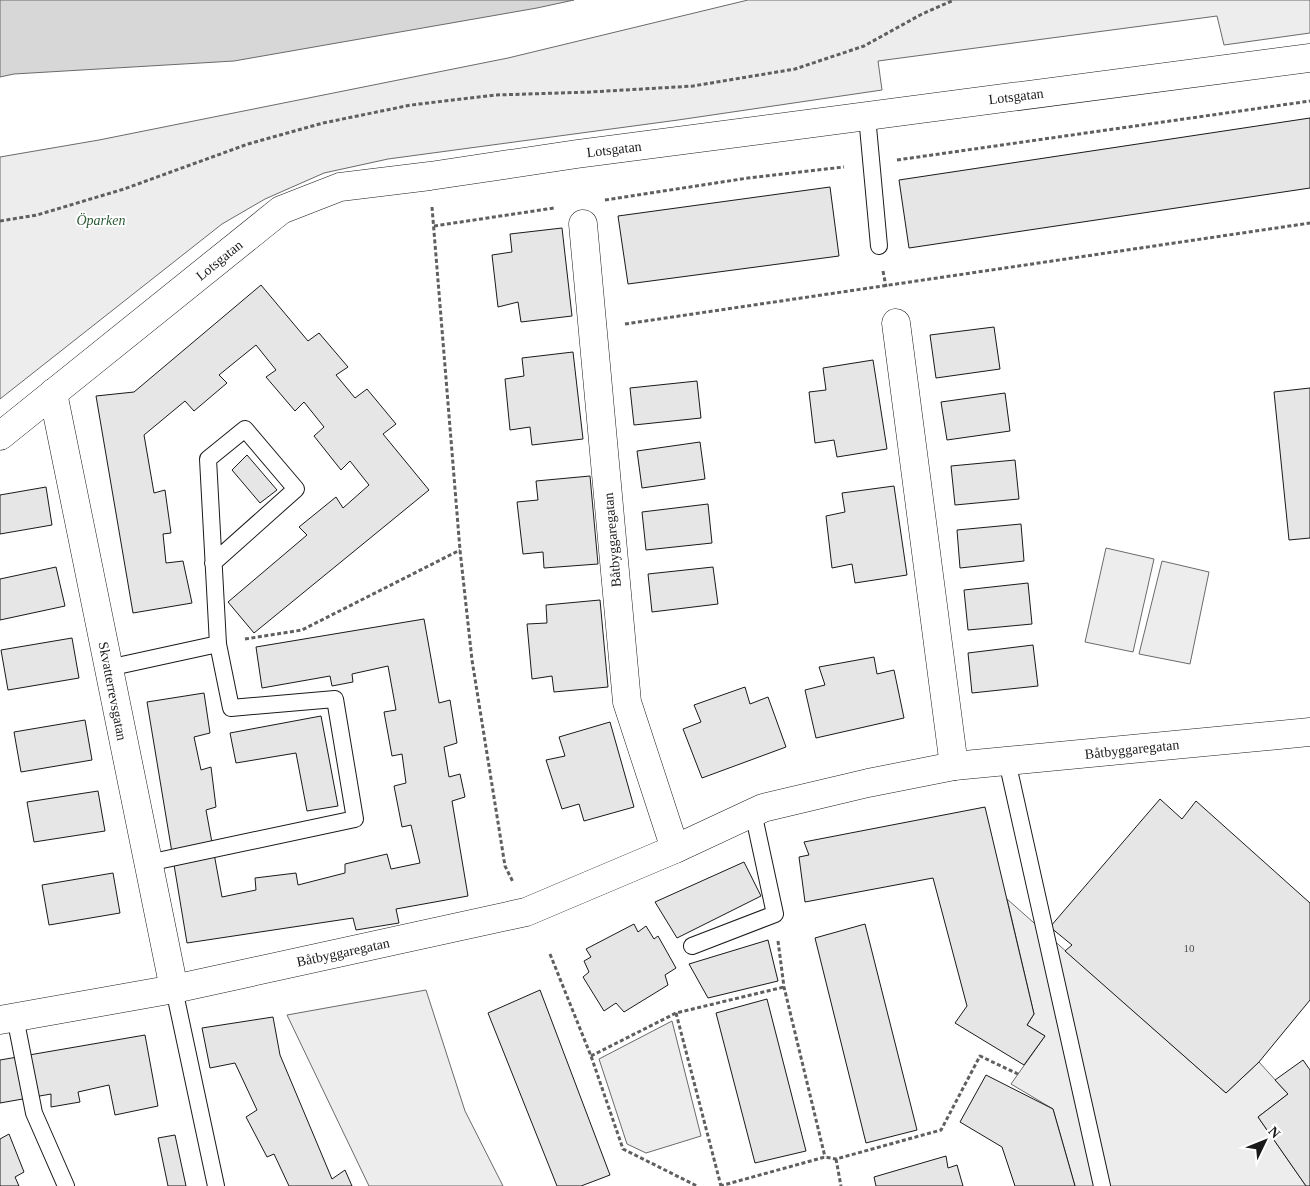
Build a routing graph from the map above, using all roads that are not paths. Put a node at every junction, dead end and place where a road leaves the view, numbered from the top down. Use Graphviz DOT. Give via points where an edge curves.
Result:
graph roads {
  1 [pos="1310,58"];
  2 [pos="867,116"];
  3 [pos="583,224"];
  4 [pos="878,246"];
  5 [pos="896,323"];
  6 [pos="53,393"];
  7 [pos="0,436"];
  8 [pos="213,563"];
  9 [pos="218,644"];
  10 [pos="108,668"];
  11 [pos="1310,732"];
  12 [pos="1008,761"];
  13 [pos="954,766"];
  14 [pos="753,812"];
  15 [pos="675,849"];
  16 [pos="148,864"];
  17 [pos="692,946"];
  18 [pos="174,988"];
  19 [pos="7,1019"];
  20 [pos="66,1186"];
  21 [pos="216,1186"];
  22 [pos="1102,1186"];
  1 -- 2 [label="street, Lotsgatan"];
  2 -- 4 [label="lane"];
  2 -- 6 [label="street, Lotsgatan" via="340,187 282,210"];
  3 -- 15 [label="street, Båtbyggaregatan" via="627,702"];
  5 -- 13 [label="street"];
  6 -- 7 [label="street, Lotsgatan"];
  6 -- 10 [label="street, Skvatterrevsgatan"];
  8 -- 8 [label="lane" via="296,489 245,429 208,459"];
  8 -- 9 [label="lane"];
  9 -- 10 [label="lane"];
  9 -- 16 [label="lane" via="231,708 335,699 355,819"];
  10 -- 16 [label="street, Skvatterrevsgatan"];
  11 -- 12 [label="street, Båtbyggaregatan"];
  12 -- 13 [label="street, Båtbyggaregatan"];
  12 -- 22 [label="lane"];
  13 -- 14 [label="street, Båtbyggaregatan" via="868,783"];
  14 -- 15 [label="street, Båtbyggaregatan"];
  14 -- 17 [label="lane" via="775,914"];
  15 -- 18 [label="street, Båtbyggaregatan" via="526,912"];
  16 -- 18 [label="street, Skvatterrevsgatan"];
  18 -- 19 [label="street, Båtbyggaregatan"];
  18 -- 21 [label="lane"];
  19 -- 20 [label="lane" via="34,1113"];
}
